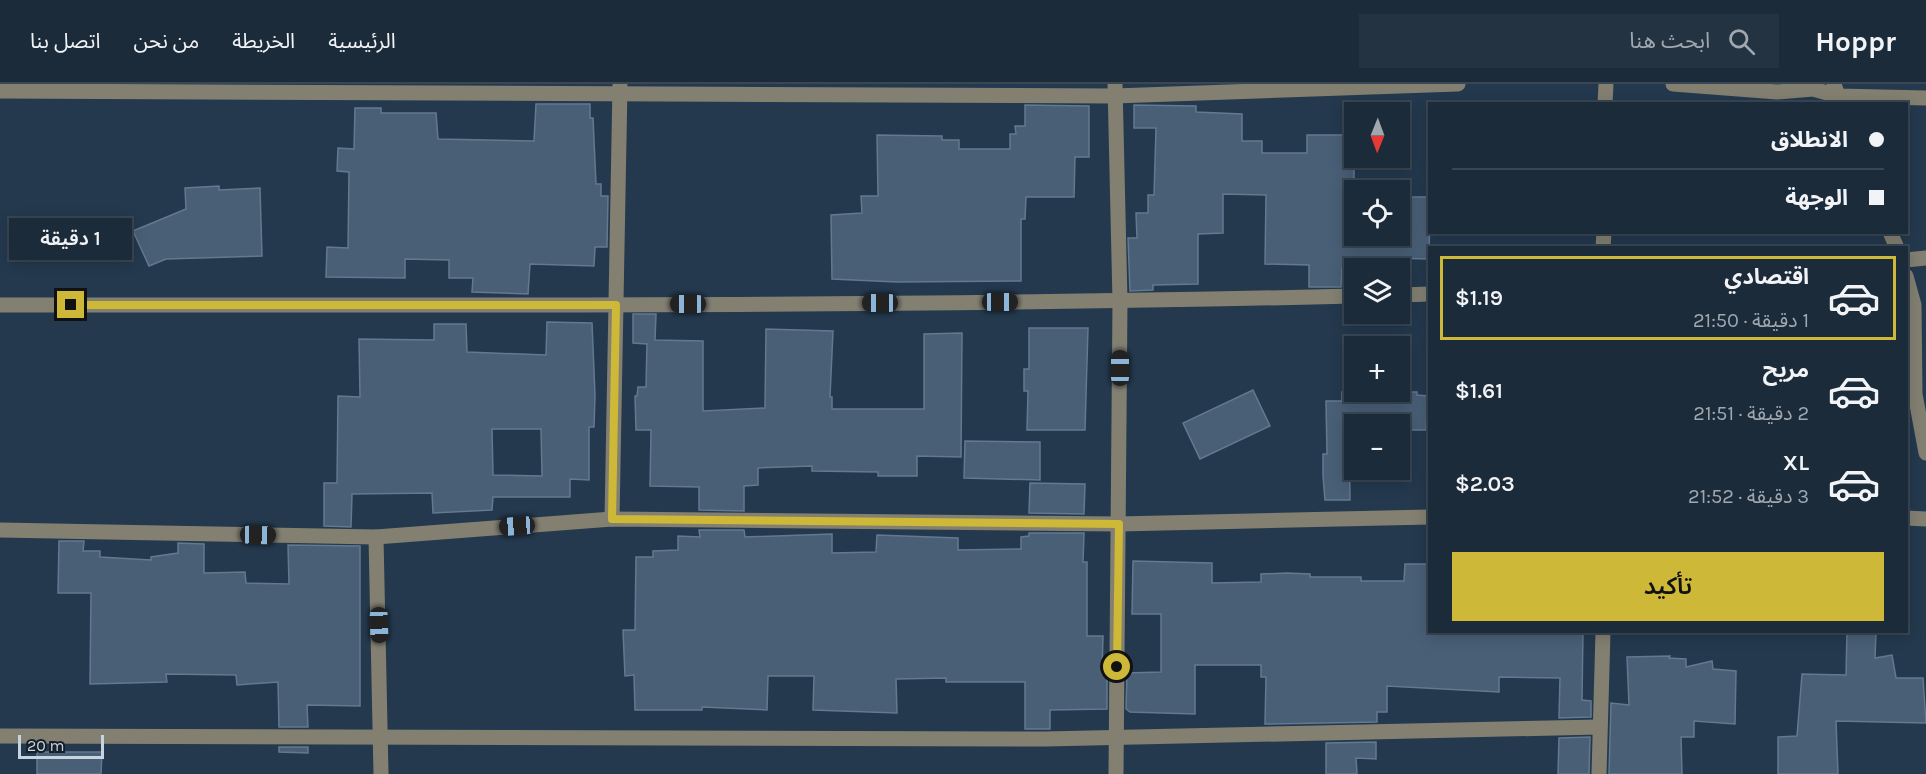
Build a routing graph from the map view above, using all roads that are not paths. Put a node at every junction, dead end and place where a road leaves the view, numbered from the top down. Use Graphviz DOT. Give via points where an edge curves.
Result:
graph roads {
  1 [pos="1458,84"];
  2 [pos="1606,84"];
  3 [pos="1673,84"];
  4 [pos="311,88"];
  5 [pos="620,89"];
  6 [pos="1114,90"];
  7 [pos="0,92"];
  8 [pos="1837,95"];
  9 [pos="1926,98"];
  10 [pos="1605,102"];
  11 [pos="1926,258"];
  12 [pos="1908,260"];
  13 [pos="1428,294"];
  14 [pos="1410,295"];
  15 [pos="1344,296"];
  16 [pos="1120,301"];
  17 [pos="0,305"];
  18 [pos="616,305"];
  19 [pos="1910,305"];
  20 [pos="1926,453"];
  21 [pos="1428,517"];
  22 [pos="1908,518"];
  23 [pos="612,519"];
  24 [pos="1926,519"];
  25 [pos="1119,524"];
  26 [pos="0,530"];
  27 [pos="376,537"];
  28 [pos="1603,633"];
  29 [pos="1599,727"];
  30 [pos="0,736"];
  31 [pos="382,736"];
  32 [pos="1115,738"];
  33 [pos="381,774"];
  34 [pos="1116,774"];
  35 [pos="1599,774"];
  1 -- 6 [label="street"];
  2 -- 10 [label="street"];
  3 -- 8 [label="street" via="1777,92 1813,89"];
  4 -- 5 [label="street"];
  4 -- 7 [label="street"];
  5 -- 6 [label="street"];
  5 -- 18 [label="street"];
  6 -- 16 [label="street"];
  8 -- 9 [label="street"];
  11 -- 12 [label="street"];
  13 -- 14 [label="street"];
  15 -- 16 [label="street"];
  16 -- 18 [label="street"];
  16 -- 25 [label="street"];
  17 -- 18 [label="street"];
  18 -- 23 [label="street"];
  19 -- 20 [label="street" via="1915,394"];
  21 -- 25 [label="street"];
  22 -- 24 [label="street"];
  23 -- 25 [label="street"];
  23 -- 27 [label="street"];
  25 -- 32 [label="street"];
  26 -- 27 [label="street"];
  27 -- 31 [label="street"];
  28 -- 29 [label="street"];
  29 -- 32 [label="street"];
  29 -- 35 [label="street"];
  30 -- 31 [label="street"];
  31 -- 32 [label="street"];
  31 -- 33 [label="street"];
  32 -- 34 [label="street"];
}
